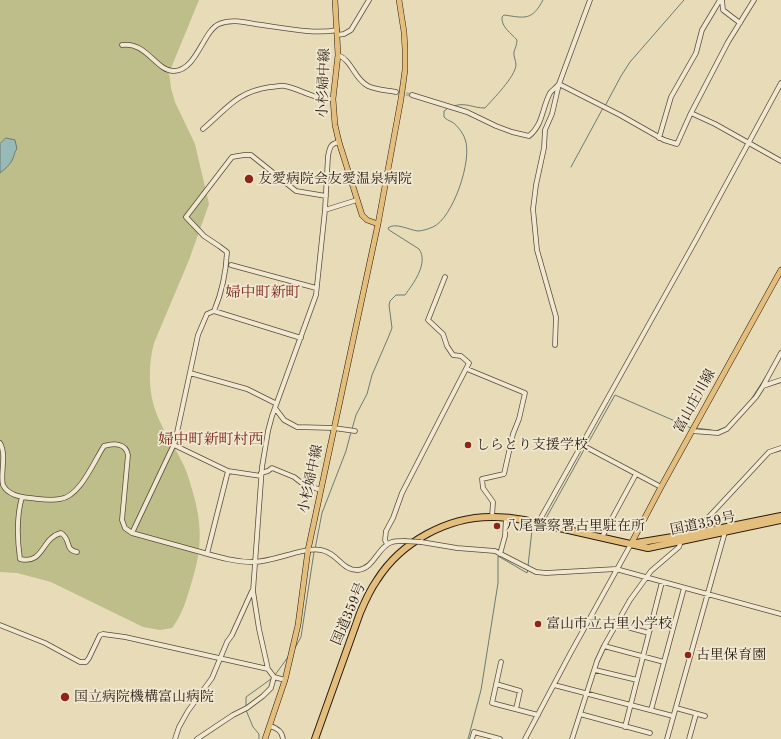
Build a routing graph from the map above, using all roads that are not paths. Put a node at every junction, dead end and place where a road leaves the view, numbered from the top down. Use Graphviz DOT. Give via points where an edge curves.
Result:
graph roads {
  1 [pos="335,0"];
  2 [pos="369,0"];
  3 [pos="399,0"];
  4 [pos="590,0"];
  5 [pos="721,0"];
  6 [pos="754,0"];
  7 [pos="740,23"];
  8 [pos="337,32"];
  9 [pos="122,45"];
  10 [pos="338,55"];
  11 [pos="781,83"];
  12 [pos="559,84"];
  13 [pos="396,92"];
  14 [pos="412,95"];
  15 [pos="333,99"];
  16 [pos="691,114"];
  17 [pos="203,129"];
  18 [pos="659,138"];
  19 [pos="339,142"];
  20 [pos="748,143"];
  21 [pos="781,161"];
  22 [pos="326,196"];
  23 [pos="357,200"];
  24 [pos="325,210"];
  25 [pos="378,224"];
  26 [pos="232,265"];
  27 [pos="781,270"];
  28 [pos="445,277"];
  29 [pos="316,288"];
  30 [pos="214,311"];
  31 [pos="301,338"];
  32 [pos="555,345"];
  33 [pos="781,353"];
  34 [pos="467,369"];
  35 [pos="190,373"];
  36 [pos="781,380"];
  37 [pos="763,386"];
  38 [pos="275,403"];
  39 [pos="275,408"];
  40 [pos="334,428"];
  41 [pos="355,431"];
  42 [pos="692,431"];
  43 [pos="0,443"];
  44 [pos="174,445"];
  45 [pos="582,445"];
  46 [pos="781,448"];
  47 [pos="228,471"];
  48 [pos="261,474"];
  49 [pos="636,474"];
  50 [pos="661,487"];
  51 [pos="321,490"];
  52 [pos="22,497"];
  53 [pos="781,516"];
  54 [pos="492,517"];
  55 [pos="506,517"];
  56 [pos="781,520"];
  57 [pos="538,523"];
  58 [pos="132,532"];
  59 [pos="725,532"];
  60 [pos="698,533"];
  61 [pos="602,537"];
  62 [pos="681,541"];
  63 [pos="387,544"];
  64 [pos="631,544"];
  65 [pos="308,550"];
  66 [pos="78,552"];
  67 [pos="207,554"];
  68 [pos="500,554"];
  69 [pos="254,562"];
  70 [pos="616,569"];
  71 [pos="646,578"];
  72 [pos="662,582"];
  73 [pos="684,588"];
  74 [pos="253,591"];
  75 [pos="707,594"];
  76 [pos="781,614"];
  77 [pos="616,624"];
  78 [pos="0,626"];
  79 [pos="649,633"];
  80 [pos="604,646"];
  81 [pos="643,656"];
  82 [pos="220,658"];
  83 [pos="501,662"];
  84 [pos="664,662"];
  85 [pos="268,669"];
  86 [pos="594,670"];
  87 [pos="274,677"];
  88 [pos="285,680"];
  89 [pos="637,680"];
  90 [pos="496,684"];
  91 [pos="554,685"];
  92 [pos="587,693"];
  93 [pos="630,704"];
  94 [pos="676,708"];
  95 [pos="516,709"];
  96 [pos="651,710"];
  97 [pos="580,714"];
  98 [pos="696,714"];
  99 [pos="538,715"];
  100 [pos="673,716"];
  101 [pos="705,716"];
  102 [pos="270,726"];
  103 [pos="625,727"];
  104 [pos="650,734"];
  105 [pos="175,739"];
  106 [pos="197,739"];
  107 [pos="265,739"];
  108 [pos="283,739"];
  109 [pos="315,739"];
  110 [pos="472,739"];
  111 [pos="500,739"];
  112 [pos="525,739"];
  113 [pos="572,739"];
  114 [pos="668,739"];
  115 [pos="689,739"];
  1 -- 8 [label="main road, 小杉婦中線"];
  2 -- 8 [label="street" via="350,30 344,34"];
  3 -- 25 [label="main road, 小杉婦中線" via="404,32 405,70"];
  4 -- 12 [label="street"];
  5 -- 7 [label="street" via="723,10"];
  5 -- 18 [label="street" via="702,30 696,53 671,97"];
  6 -- 7 [label="street"];
  7 -- 16 [label="street"];
  8 -- 9 [label="street" via="236,22 220,23 210,32 193,59 180,70 174,71 165,68 135,46"];
  8 -- 10 [label="main road, 小杉婦中線"];
  10 -- 13 [label="street" via="344,57 368,86"];
  10 -- 15 [label="main road, 小杉婦中線"];
  11 -- 20 [label="street"];
  12 -- 14 [label="street" via="549,95 539,126 529,136 512,132 467,112"];
  12 -- 18 [label="street"];
  12 -- 32 [label="street" via="552,114 545,130 532,209 537,250 556,317"];
  15 -- 17 [label="street" via="323,99 284,86 262,88 245,94 227,106"];
  15 -- 19 [label="main road, 小杉婦中線"];
  16 -- 18 [label="street" via="677,144"];
  16 -- 20 [label="street"];
  19 -- 22 [label="street" via="330,147"];
  19 -- 23 [label="main road, 小杉婦中線"];
  20 -- 21 [label="street"];
  20 -- 45 [label="street"];
  22 -- 24 [label="street"];
  22 -- 30 [label="street" via="296,191 251,155 232,157 186,217 204,236 227,252 223,289"];
  23 -- 24 [label="street"];
  23 -- 25 [label="main road, 小杉婦中線" via="367,220"];
  24 -- 29 [label="street"];
  25 -- 40 [label="main road, 小杉婦中線"];
  26 -- 29 [label="street"];
  27 -- 42 [label="main road, 富山庄川線"];
  28 -- 34 [label="street" via="428,320 443,334 453,355 461,356 469,363"];
  29 -- 31 [label="street" via="316,295"];
  30 -- 31 [label="street"];
  30 -- 35 [label="street" via="207,314 198,336"];
  31 -- 39 [label="street"];
  33 -- 37 [label="street"];
  34 -- 54 [label="street" via="525,393 504,474 482,479 483,488 493,502"];
  34 -- 63 [label="street" via="402,493 386,531"];
  35 -- 38 [label="street" via="247,389"];
  35 -- 44 [label="street"];
  36 -- 37 [label="street"];
  37 -- 42 [label="street" via="727,429 718,433"];
  39 -- 40 [label="street" via="284,420 297,427"];
  39 -- 48 [label="street" via="268,431"];
  40 -- 41 [label="street"];
  40 -- 51 [label="main road, 小杉婦中線"];
  42 -- 50 [label="main road, 富山庄川線"];
  43 -- 52 [label="street" via="3,487"];
  44 -- 47 [label="street"];
  44 -- 58 [label="street"];
  45 -- 49 [label="street"];
  45 -- 57 [label="street"];
  46 -- 60 [label="street" via="769,452 704,522"];
  47 -- 48 [label="street"];
  47 -- 67 [label="street"];
  48 -- 51 [label="street" via="272,468"];
  48 -- 69 [label="street"];
  49 -- 50 [label="street"];
  49 -- 61 [label="street"];
  50 -- 64 [label="main road, 富山庄川線"];
  51 -- 65 [label="main road, 小杉婦中線"];
  52 -- 58 [label="street" via="50,500 68,497 75,492 104,446 119,444 127,450 128,455 122,520 125,528"];
  52 -- 66 [label="street" via="17,524 20,559 34,560 48,541 61,533 68,538 69,548"];
  53 -- 60 [label="highway, 国道359号"];
  54 -- 55 [label="highway, 国道359号"];
  54 -- 109 [label="highway, 国道359号" via="462,521 431,532 419,538 385,569 360,613"];
  55 -- 57 [label="highway, 国道359号"];
  55 -- 68 [label="street" via="505,536"];
  56 -- 59 [label="highway, 国道359号"];
  57 -- 61 [label="highway, 国道359号"];
  58 -- 67 [label="street"];
  59 -- 62 [label="highway, 国道359号"];
  59 -- 75 [label="street"];
  60 -- 64 [label="highway, 国道359号"];
  61 -- 64 [label="highway, 国道359号"];
  62 -- 64 [label="highway, 国道359号" via="648,548"];
  62 -- 71 [label="street" via="679,547"];
  63 -- 65 [label="street" via="370,565 358,570 345,566 335,555 328,552"];
  63 -- 68 [label="street, bridge" via="421,542 452,548 495,551"];
  64 -- 70 [label="street"];
  65 -- 69 [label="street"];
  65 -- 88 [label="main road, 小杉婦中線" via="298,625"];
  67 -- 69 [label="street" via="233,561"];
  68 -- 70 [label="street" via="536,572"];
  69 -- 74 [label="street"];
  70 -- 71 [label="street"];
  70 -- 91 [label="street"];
  71 -- 72 [label="street"];
  71 -- 77 [label="street"];
  72 -- 73 [label="street"];
  72 -- 79 [label="street"];
  73 -- 75 [label="street"];
  73 -- 84 [label="street"];
  74 -- 82 [label="street"];
  74 -- 85 [label="street"];
  75 -- 76 [label="street"];
  75 -- 94 [label="street"];
  77 -- 79 [label="street"];
  77 -- 80 [label="street"];
  78 -- 82 [label="street" via="46,643 80,662 86,662 100,635 103,634"];
  79 -- 81 [label="street"];
  80 -- 81 [label="street"];
  80 -- 86 [label="street"];
  81 -- 84 [label="street"];
  81 -- 89 [label="street"];
  82 -- 85 [label="street"];
  82 -- 105 [label="street" via="212,678 188,711"];
  83 -- 90 [label="street"];
  84 -- 96 [label="street"];
  85 -- 87 [label="street"];
  86 -- 89 [label="street"];
  86 -- 92 [label="street"];
  87 -- 88 [label="street"];
  87 -- 106 [label="street" via="270,688 263,696"];
  88 -- 102 [label="main road, 小杉婦中線"];
  89 -- 93 [label="street"];
  90 -- 95 [label="street" via="520,691"];
  90 -- 95 [label="street" via="492,703"];
  91 -- 92 [label="street"];
  91 -- 99 [label="street"];
  92 -- 93 [label="street"];
  92 -- 97 [label="street"];
  93 -- 96 [label="street"];
  93 -- 103 [label="street"];
  94 -- 98 [label="street"];
  94 -- 100 [label="street"];
  95 -- 99 [label="street"];
  96 -- 100 [label="street"];
  97 -- 103 [label="street"];
  97 -- 113 [label="street"];
  98 -- 101 [label="street"];
  98 -- 115 [label="street"];
  99 -- 112 [label="street"];
  100 -- 114 [label="street"];
  102 -- 107 [label="main road, 小杉婦中線"];
  102 -- 108 [label="street" via="277,728 283,734"];
  103 -- 104 [label="street"];
  110 -- 111 [label="street" via="474,732"];
}
